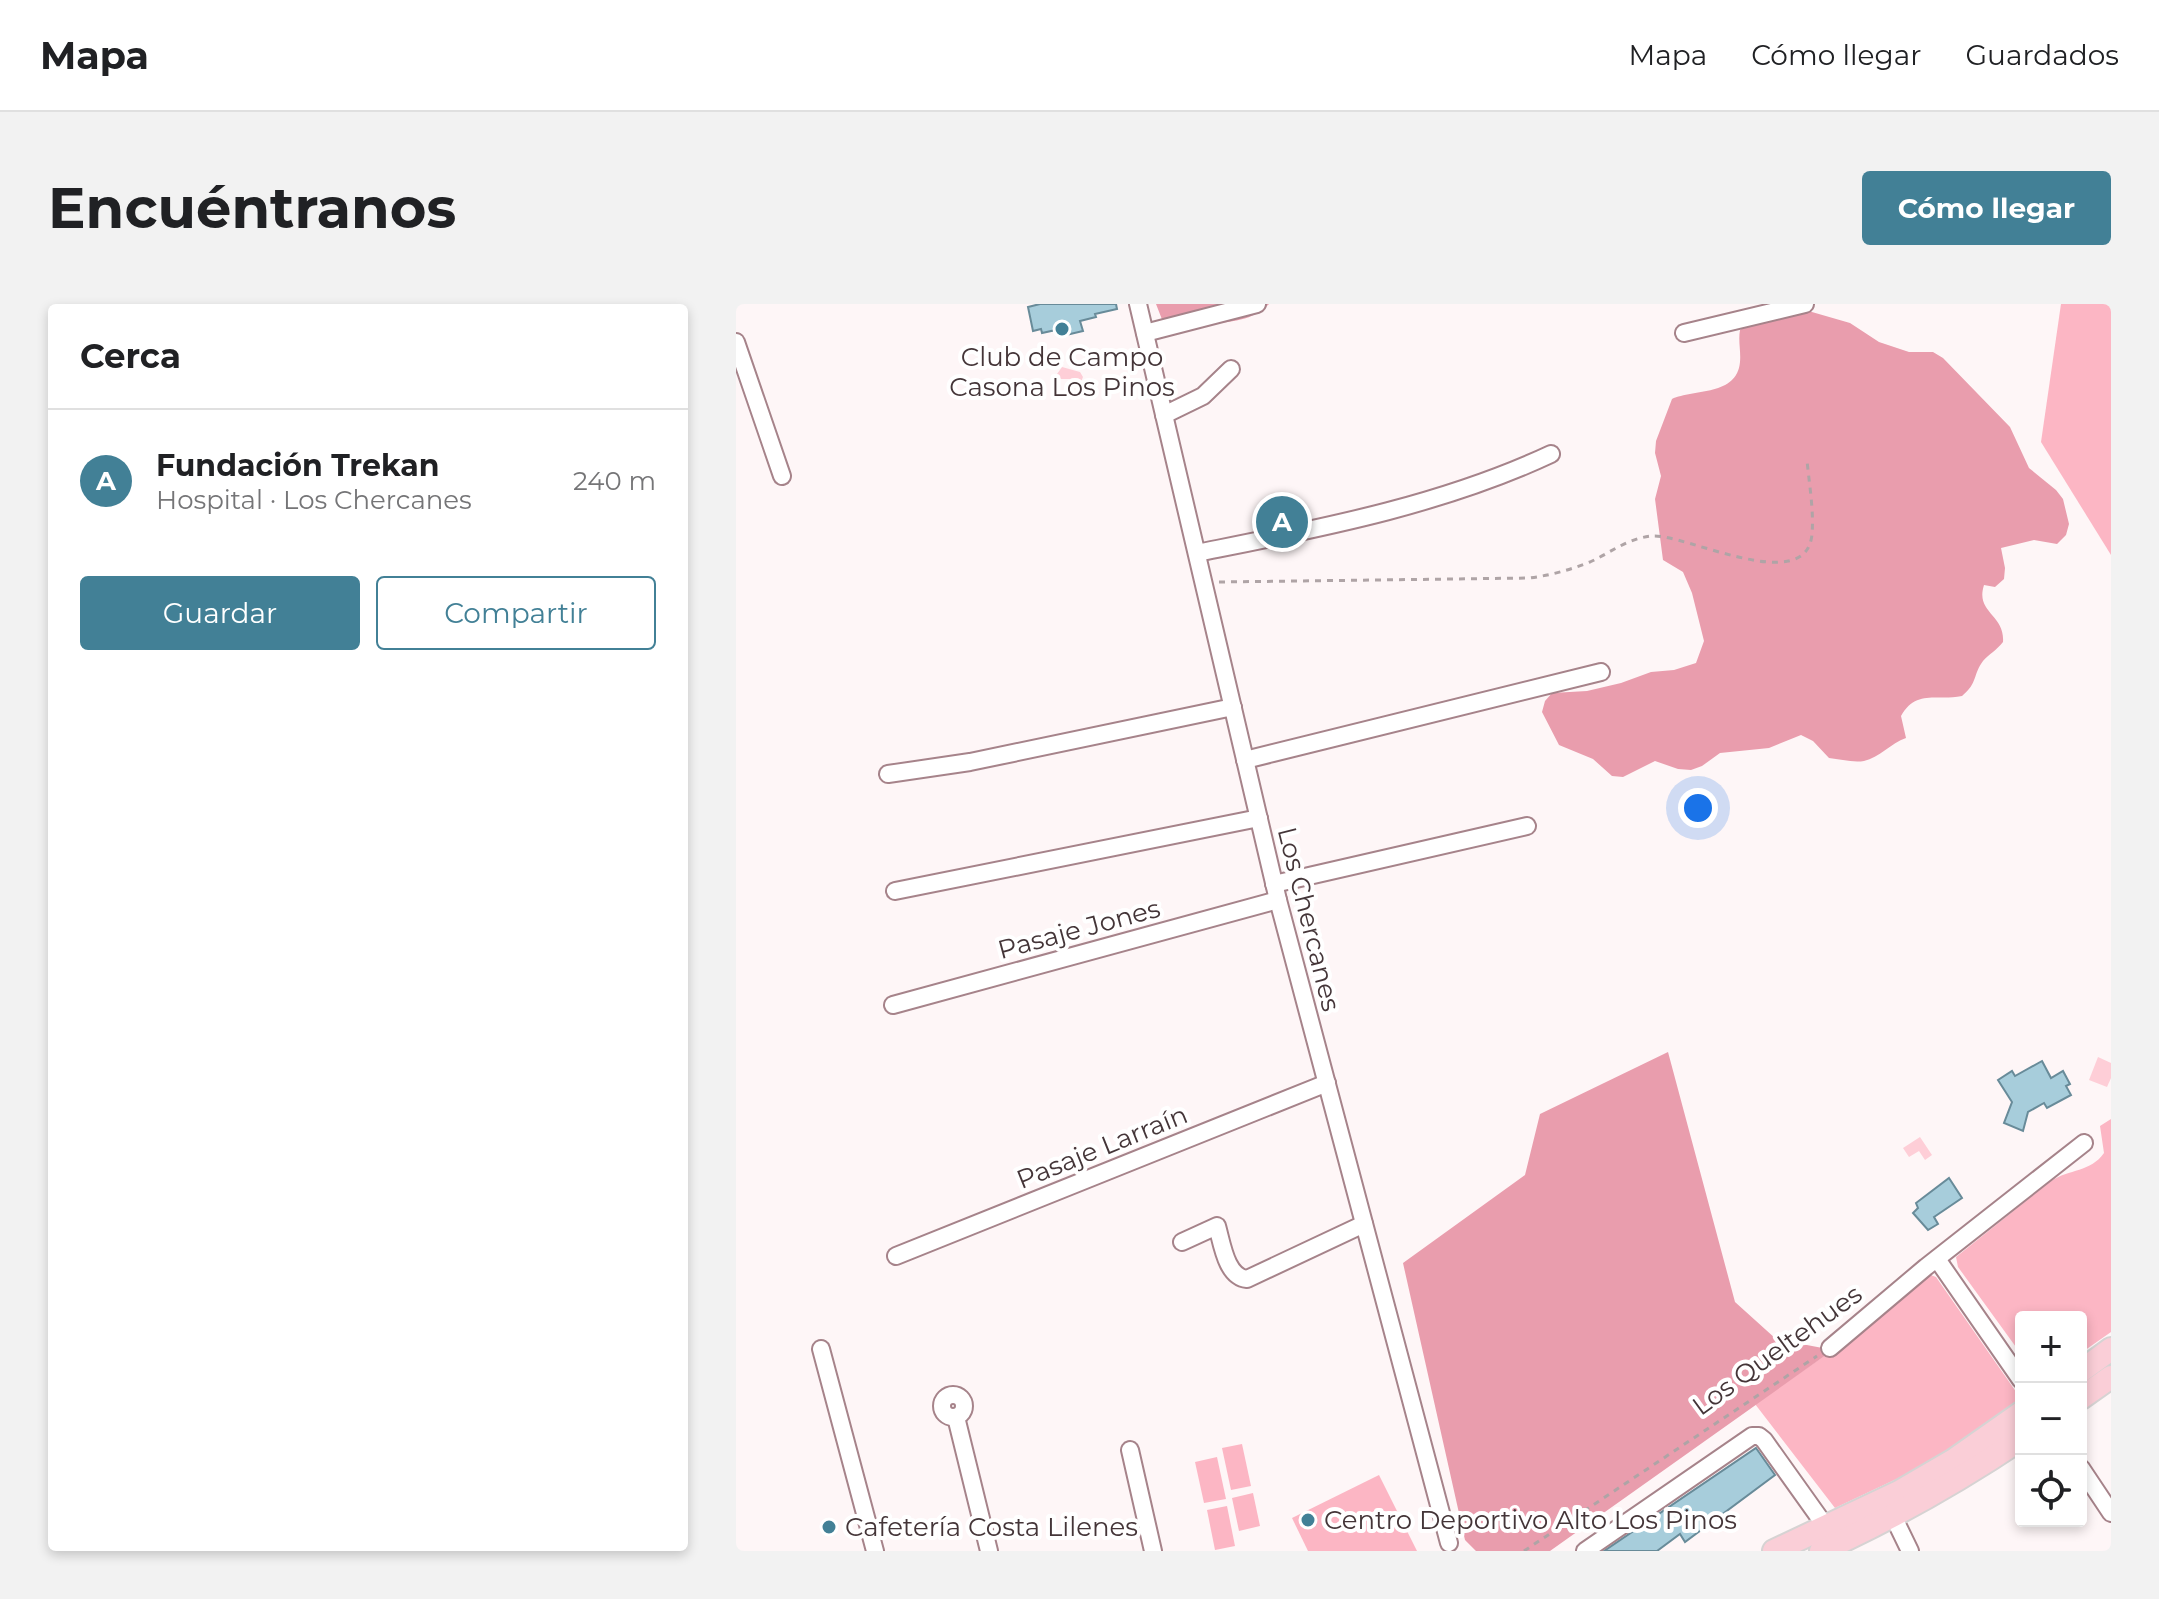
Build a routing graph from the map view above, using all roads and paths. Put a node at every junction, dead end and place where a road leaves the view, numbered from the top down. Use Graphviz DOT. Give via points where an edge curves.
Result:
graph roads {
  1 [pos="1138,304"];
  2 [pos="1257,304"];
  3 [pos="1805,304"];
  4 [pos="1145,333"];
  5 [pos="1684,333"];
  6 [pos="736,342"];
  7 [pos="1231,369"];
  8 [pos="1164,415"];
  9 [pos="1551,454"];
  10 [pos="1807,460"];
  11 [pos="782,476"];
  12 [pos="1197,553"];
  13 [pos="1204,582"];
  14 [pos="1601,672"];
  15 [pos="1233,707"];
  16 [pos="1245,760"];
  17 [pos="888,774"];
  18 [pos="1259,818"];
  19 [pos="1527,826"];
  20 [pos="895,891"];
  21 [pos="1276,892"];
  22 [pos="893,1005"];
  23 [pos="1327,1083"];
  24 [pos="2084,1143"];
  25 [pos="1364,1224"];
  26 [pos="1182,1242"];
  27 [pos="896,1256"];
  28 [pos="1937,1259"];
  29 [pos="1830,1348"];
  30 [pos="821,1349"];
  31 [pos="2111,1349"];
  32 [pos="2087,1367"];
  33 [pos="2015,1371"];
  34 [pos="2111,1377"];
  35 [pos="2087,1394"];
  36 [pos="956,1417"];
  37 [pos="2015,1417"];
  38 [pos="2015,1443"];
  39 [pos="1130,1450"];
  40 [pos="2087,1477"];
  41 [pos="2111,1513"];
  42 [pos="1893,1516"];
  43 [pos="1826,1527"];
  44 [pos="1450,1548"];
  45 [pos="875,1551"];
  46 [pos="989,1551"];
  47 [pos="1153,1551"];
  48 [pos="1524,1551"];
  49 [pos="1585,1551"];
  50 [pos="1774,1551"];
  51 [pos="1821,1551"];
  52 [pos="1910,1551"];
  1 -- 4 [label="street, Los Chercanes"];
  2 -- 4 [label="street"];
  3 -- 5 [label="street"];
  4 -- 8 [label="street, Los Chercanes"];
  6 -- 11 [label="street"];
  7 -- 8 [label="street" via="1203,396"];
  8 -- 12 [label="street, Los Chercanes"];
  9 -- 12 [label="street" via="1478,484 1400,506"];
  10 -- 13 [label="path" via="1812,534 1807,548 1788,561 1731,556 1674,537 1653,536 1570,569 1530,578"];
  12 -- 13 [label="street, Los Chercanes"];
  13 -- 15 [label="street, Los Chercanes"];
  14 -- 16 [label="street"];
  15 -- 16 [label="street, Los Chercanes"];
  15 -- 17 [label="street"];
  16 -- 18 [label="street, Los Chercanes"];
  18 -- 20 [label="street"];
  18 -- 21 [label="street, Los Chercanes"];
  19 -- 21 [label="street, Pasaje Jones"];
  21 -- 22 [label="street, Pasaje Jones"];
  21 -- 23 [label="street, Los Chercanes"];
  23 -- 25 [label="street, Los Chercanes"];
  23 -- 27 [label="street, Pasaje Larraín"];
  24 -- 28 [label="street, Los Queltehues"];
  25 -- 26 [label="street" via="1243,1279 1233,1273 1217,1226"];
  25 -- 44 [label="street, Los Chercanes"];
  28 -- 29 [label="street, Los Queltehues"];
  28 -- 33 [label="street"];
  29 -- 48 [label="path, Los Queltehues"];
  30 -- 45 [label="street"];
  31 -- 32 [label="main road"];
  34 -- 35 [label="main road"];
  36 -- 46 [label="street"];
  37 -- 43 [label="main road" via="1954,1460"];
  38 -- 42 [label="main road"];
  39 -- 47 [label="street"];
  40 -- 41 [label="street"];
  42 -- 51 [label="main road"];
  42 -- 52 [label="street"];
  43 -- 49 [label="street" via="1764,1440 1752,1436"];
  43 -- 50 [label="main road"];
}
